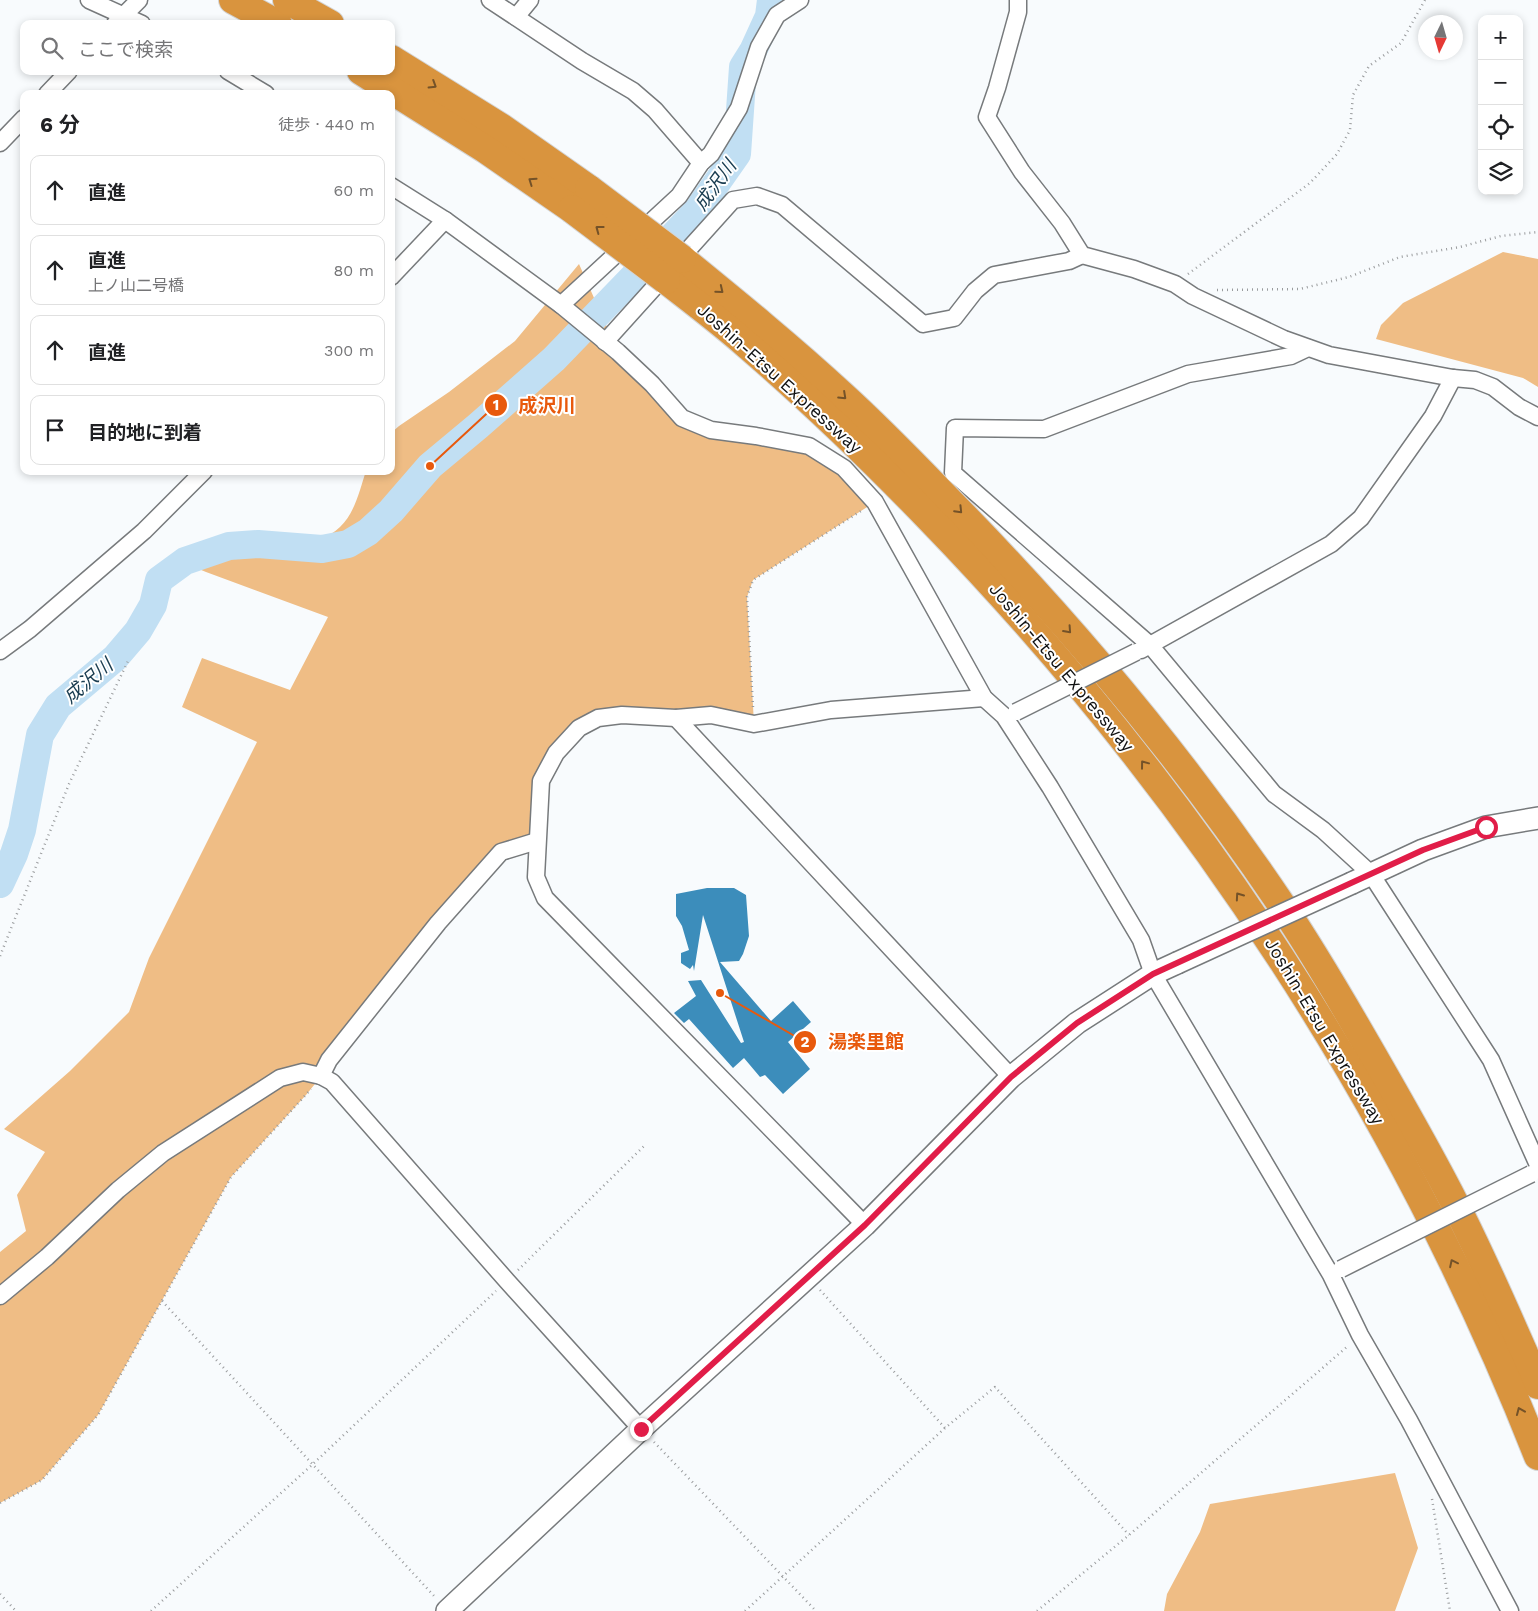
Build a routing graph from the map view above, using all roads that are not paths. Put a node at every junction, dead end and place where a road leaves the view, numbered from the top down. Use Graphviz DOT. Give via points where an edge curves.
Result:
graph roads {
  1 [pos="89,0"];
  2 [pos="139,0"];
  3 [pos="233,0"];
  4 [pos="287,0"];
  5 [pos="490,0"];
  6 [pos="530,0"];
  7 [pos="800,0"];
  8 [pos="1018,0"];
  9 [pos="516,17"];
  10 [pos="120,19"];
  11 [pos="270,20"];
  12 [pos="323,20"];
  13 [pos="395,61"];
  14 [pos="65,75"];
  15 [pos="235,75"];
  16 [pos="367,75"];
  17 [pos="51,90"];
  18 [pos="259,90"];
  19 [pos="391,90"];
  20 [pos="395,92"];
  21 [pos="20,122"];
  22 [pos="0,143"];
  23 [pos="701,163"];
  24 [pos="395,189"];
  25 [pos="580,199"];
  26 [pos="445,220"];
  27 [pos="1082,255"];
  28 [pos="674,269"];
  29 [pos="395,273"];
  30 [pos="561,305"];
  31 [pos="606,342"];
  32 [pos="1308,348"];
  33 [pos="1453,378"];
  34 [pos="1538,417"];
  35 [pos="200,475"];
  36 [pos="1143,649"];
  37 [pos="0,651"];
  38 [pos="984,698"];
  39 [pos="1010,714"];
  40 [pos="676,718"];
  41 [pos="1538,818"];
  42 [pos="537,841"];
  43 [pos="1371,874"];
  44 [pos="1153,974"];
  45 [pos="321,1076"];
  46 [pos="1011,1077"];
  47 [pos="1536,1170"];
  48 [pos="865,1225"];
  49 [pos="1336,1272"];
  50 [pos="0,1296"];
  51 [pos="1538,1385"];
  52 [pos="641,1429"];
  53 [pos="1538,1456"];
  54 [pos="447,1611"];
  55 [pos="1510,1611"];
  1 -- 10 [label="street"];
  2 -- 10 [label="street"];
  3 -- 11 [label="highway"];
  4 -- 12 [label="highway"];
  5 -- 9 [label="street"];
  6 -- 9 [label="street"];
  7 -- 23 [label="street" via="778,15 760,47 739,108"];
  8 -- 27 [label="street" via="1018,12 987,117"];
  9 -- 23 [label="street" via="633,91 655,110"];
  13 -- 25 [label="highway, Joshin-Etsu Expressway, one-way" via="502,128"];
  14 -- 17 [label="street"];
  15 -- 18 [label="street"];
  19 -- 16 [label="highway, Joshin-Etsu Expressway, one-way"];
  25 -- 20 [label="highway, Joshin-Etsu Expressway, one-way" via="486,149"];
  21 -- 22 [label="street"];
  23 -- 30 [label="street" via="679,196"];
  24 -- 26 [label="street"];
  25 -- 28 [label="highway, Joshin-Etsu Expressway, bridge"];
  26 -- 29 [label="street"];
  26 -- 30 [label="street"];
  27 -- 31 [label="street" via="1069,261 994,275 975,291 954,318 923,324 782,205 757,196 749,197 733,200"];
  27 -- 32 [label="street" via="1175,284 1193,296"];
  28 -- 51 [label="highway, Joshin-Etsu Expressway, one-way" via="763,326 843,395 999,552 1155,732 1282,906 1346,1010 1455,1203"];
  53 -- 28 [label="highway, Joshin-Etsu Expressway, one-way" via="1479,1316 1382,1123 1278,952 1199,838 1131,748 979,570 900,488 747,345"];
  30 -- 31 [label="street"];
  31 -- 38 [label="street" via="652,384 682,418 711,430 810,446 844,468 875,502"];
  32 -- 33 [label="street" via="1328,355"];
  32 -- 36 [label="street" via="1291,356 1188,374 1044,429 955,428 953,473"];
  33 -- 34 [label="street" via="1475,380 1492,387"];
  33 -- 36 [label="street" via="1433,416 1361,518 1331,544"];
  35 -- 37 [label="street" via="144,531"];
  36 -- 39 [label="street, bridge"];
  36 -- 43 [label="street" via="1274,794 1323,830"];
  38 -- 39 [label="street"];
  38 -- 40 [label="street" via="831,710 754,724 710,715"];
  39 -- 44 [label="street" via="1141,940"];
  40 -- 42 [label="street" via="622,715 598,718 579,728 556,753 541,781"];
  40 -- 46 [label="street"];
  41 -- 43 [label="street" via="1486,827 1423,850"];
  42 -- 45 [label="street" via="501,852 438,923 329,1060"];
  42 -- 48 [label="street" via="536,877 545,898"];
  43 -- 44 [label="street, bridge"];
  43 -- 47 [label="street" via="1491,1060"];
  44 -- 46 [label="street" via="1077,1023"];
  44 -- 49 [label="street"];
  45 -- 50 [label="street" via="303,1072 280,1078 163,1153"];
  45 -- 52 [label="street" via="332,1082"];
  46 -- 48 [label="street"];
  47 -- 49 [label="street, bridge"];
  48 -- 52 [label="street"];
  49 -- 55 [label="street" via="1360,1335"];
  52 -- 54 [label="street"];
}
